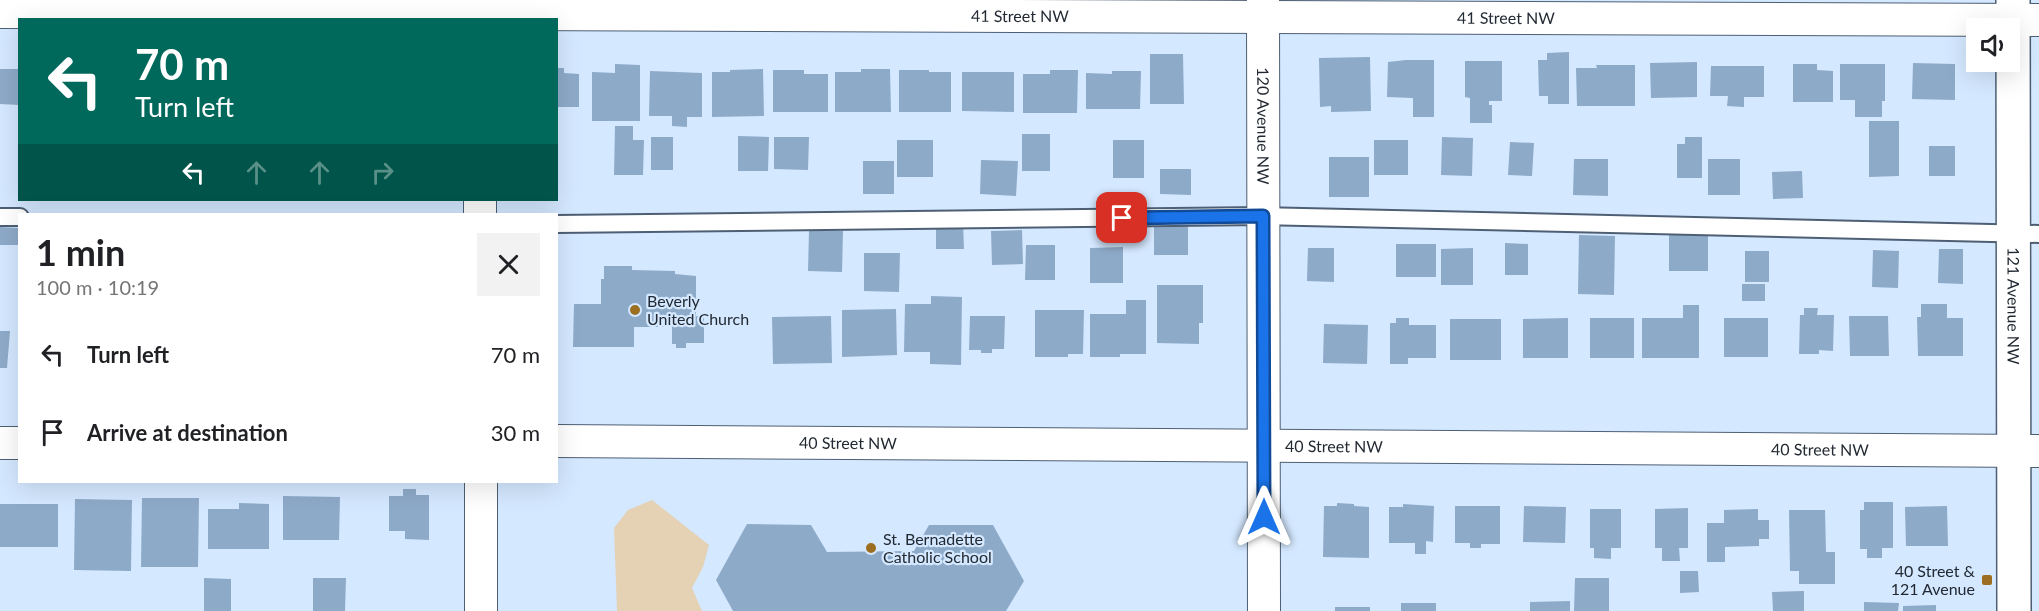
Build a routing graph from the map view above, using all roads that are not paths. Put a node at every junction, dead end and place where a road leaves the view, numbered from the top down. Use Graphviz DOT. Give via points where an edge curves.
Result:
graph roads {
  1 [pos="1263,9"];
  2 [pos="480,11"];
  3 [pos="0,12"];
  4 [pos="2021,13"];
  5 [pos="1263,216"];
  6 [pos="0,217"];
  7 [pos="18,217"];
  8 [pos="558,224"];
  9 [pos="2026,234"];
  10 [pos="558,441"];
  11 [pos="0,443"];
  12 [pos="18,443"];
  13 [pos="1264,446"];
  14 [pos="2026,451"];
  15 [pos="481,483"];
  16 [pos="481,611"];
  17 [pos="1264,611"];
  18 [pos="2014,611"];
  1 -- 2 [label="street, 41 Street NW"];
  1 -- 4 [label="street, 41 Street NW"];
  1 -- 5 [label="street, 120 Avenue NW"];
  2 -- 3 [label="street, 41 Street NW"];
  4 -- 9 [label="street, 121 Avenue NW"];
  5 -- 8 [label="lane"];
  5 -- 9 [label="lane"];
  5 -- 13 [label="street, 120 Avenue NW"];
  6 -- 7 [label="lane"];
  9 -- 14 [label="street, 121 Avenue NW"];
  10 -- 13 [label="street, 40 Street NW"];
  11 -- 12 [label="street"];
  13 -- 14 [label="street, 40 Street NW"];
  13 -- 17 [label="street, 120 Avenue NW"];
  14 -- 18 [label="street, 121 Avenue NW"];
  15 -- 16 [label="street"];
}
